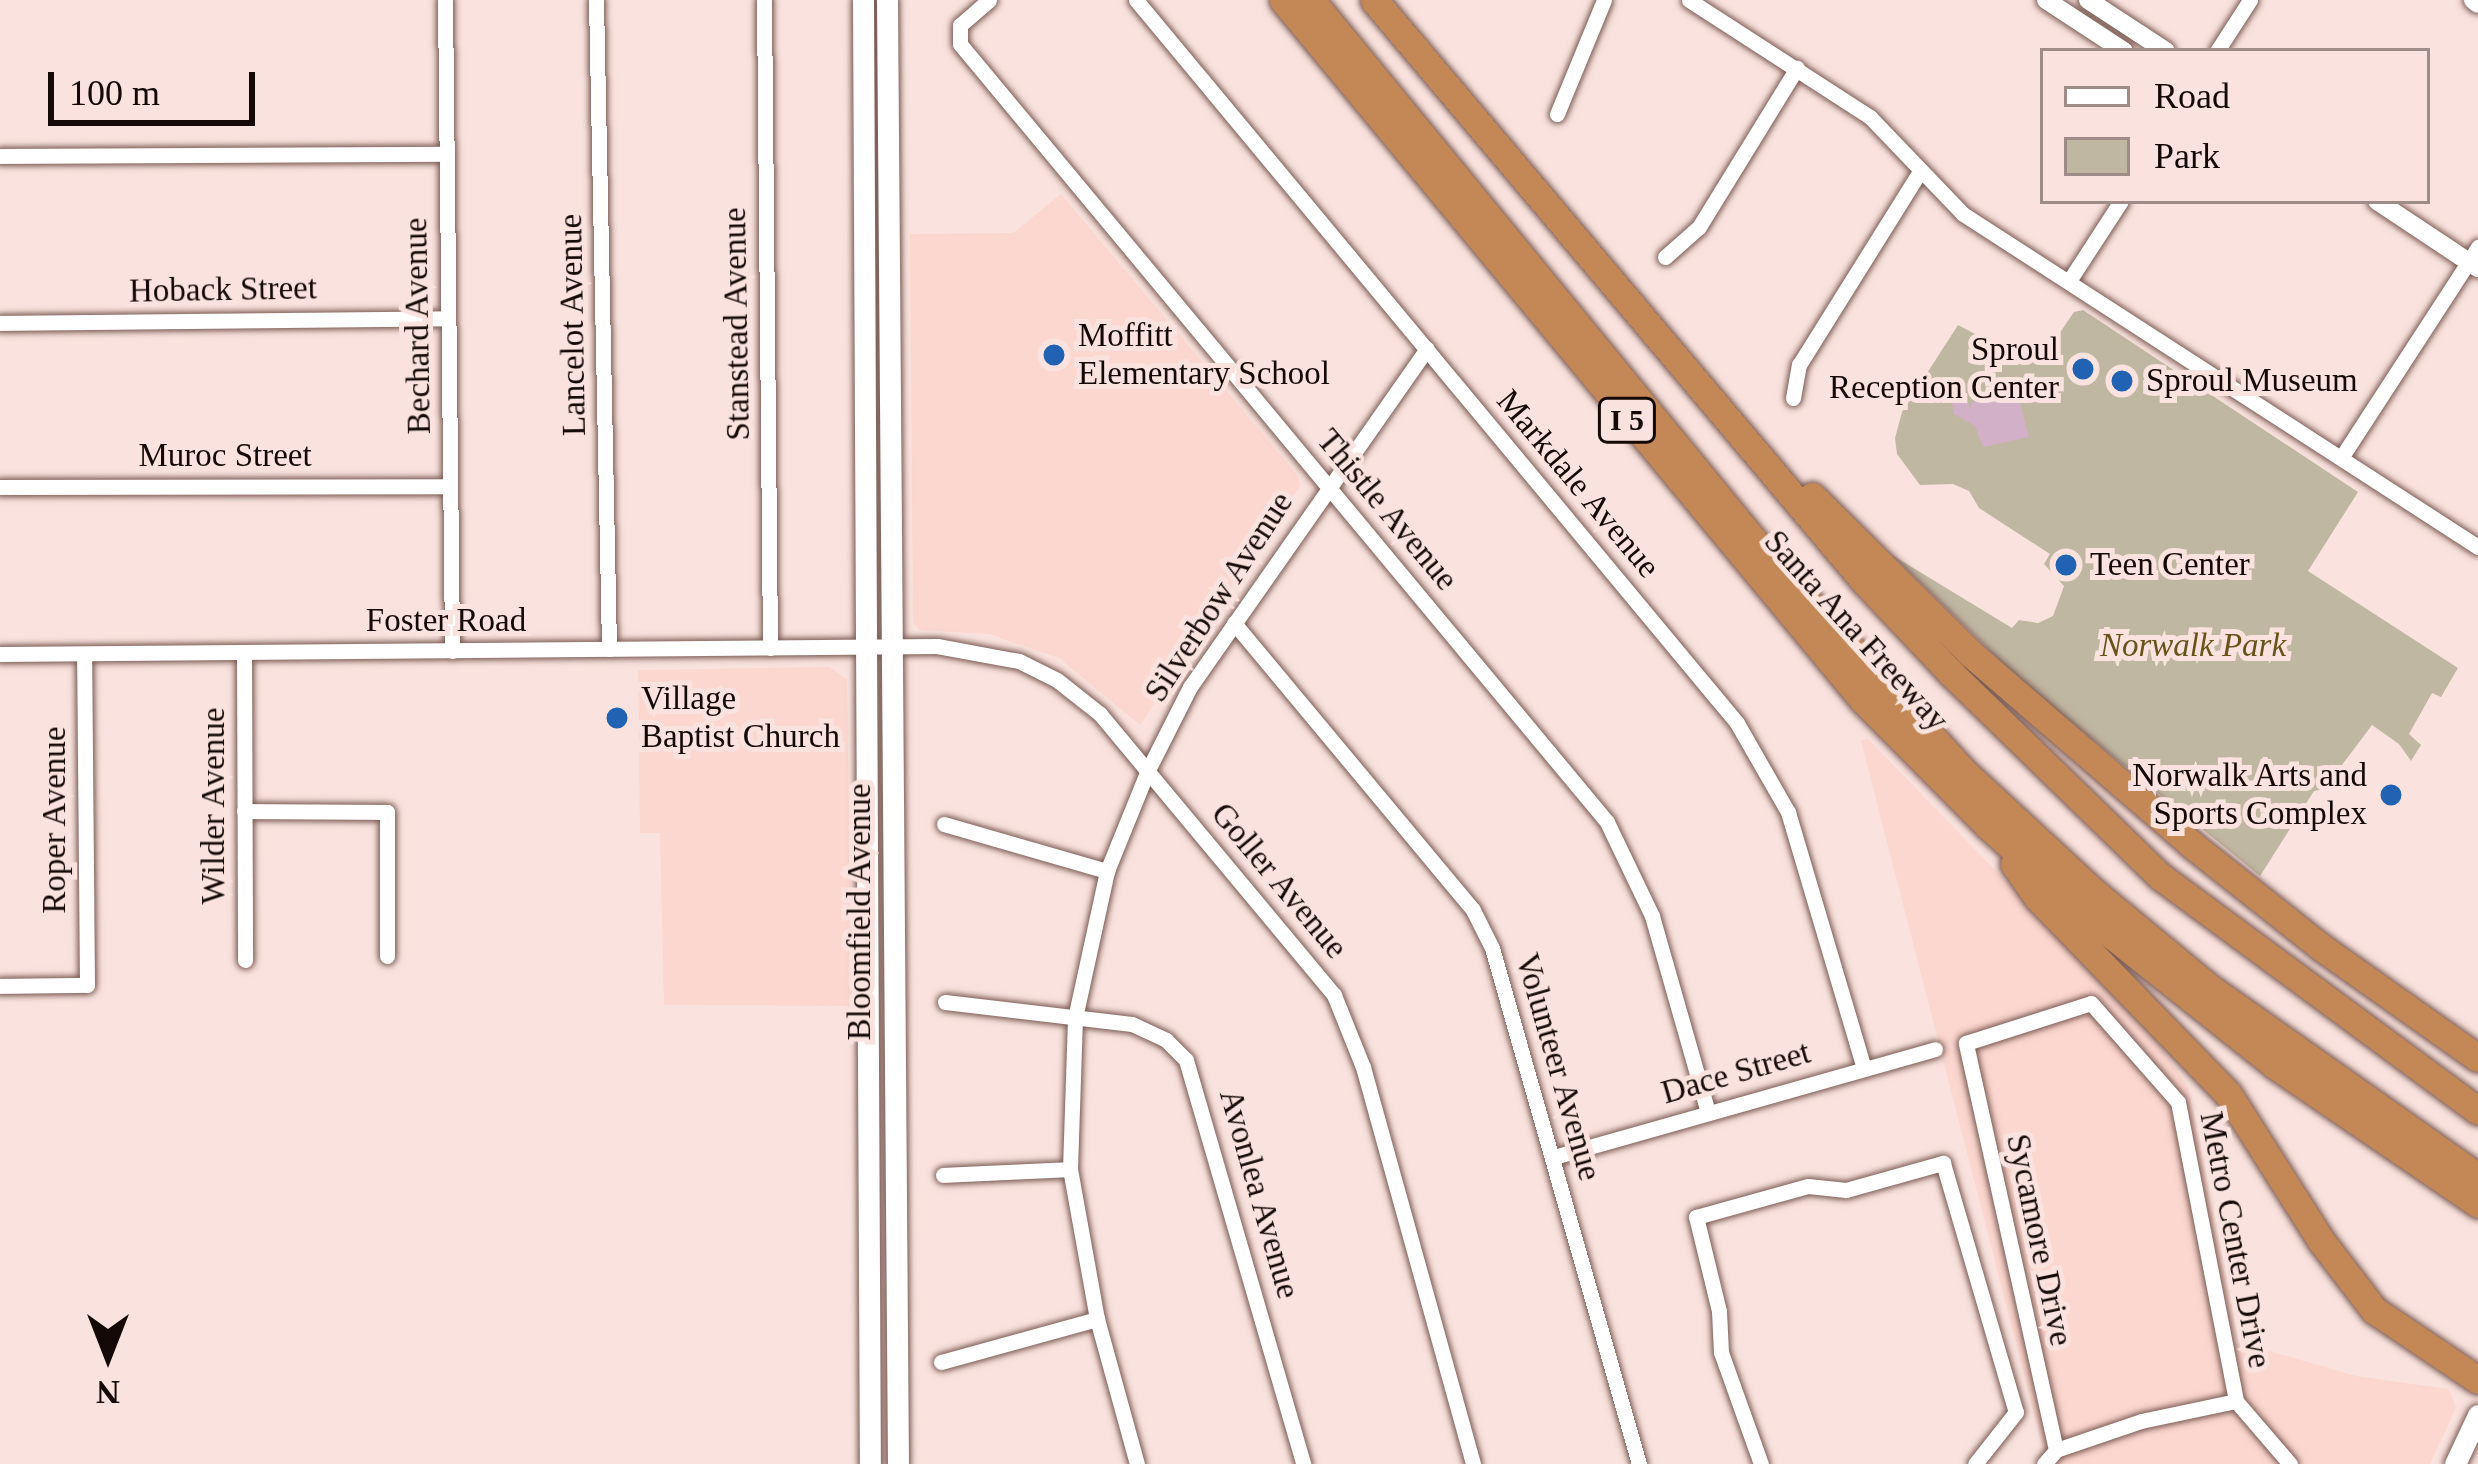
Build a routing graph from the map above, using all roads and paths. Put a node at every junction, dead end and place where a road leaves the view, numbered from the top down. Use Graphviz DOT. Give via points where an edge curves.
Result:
graph roads {
  1 [pos="446,0"];
  2 [pos="596,0"];
  3 [pos="764,0"];
  4 [pos="863,0"];
  5 [pos="887,0"];
  6 [pos="989,0"];
  7 [pos="1136,0"];
  8 [pos="1283,0"];
  9 [pos="1311,0"];
  10 [pos="1374,0"];
  11 [pos="1604,0"];
  12 [pos="1689,0"];
  13 [pos="2046,0"];
  14 [pos="2088,0"];
  15 [pos="2250,0"];
  16 [pos="2119,48"];
  17 [pos="2161,48"];
  18 [pos="2219,48"];
  19 [pos="1797,68"];
  20 [pos="1557,114"];
  21 [pos="446,154"];
  22 [pos="0,156"];
  23 [pos="1920,171"];
  24 [pos="2119,204"];
  25 [pos="2382,204"];
  26 [pos="1665,257"];
  27 [pos="2475,259"];
  28 [pos="2069,281"];
  29 [pos="448,318"];
  30 [pos="0,323"];
  31 [pos="1427,349"];
  32 [pos="1688,376"];
  33 [pos="1793,398"];
  34 [pos="2341,458"];
  35 [pos="1329,485"];
  36 [pos="449,486"];
  37 [pos="0,487"];
  38 [pos="868,489"];
  39 [pos="892,489"];
  40 [pos="2478,547"];
  41 [pos="1234,623"];
  42 [pos="893,647"];
  43 [pos="770,648"];
  44 [pos="867,648"];
  45 [pos="609,650"];
  46 [pos="452,651"];
  47 [pos="244,652"];
  48 [pos="0,654"];
  49 [pos="84,654"];
  50 [pos="1148,770"];
  51 [pos="881,809"];
  52 [pos="244,811"];
  53 [pos="944,824"];
  54 [pos="1988,826"];
  55 [pos="1107,872"];
  56 [pos="387,956"];
  57 [pos="245,960"];
  58 [pos="0,986"];
  59 [pos="882,997"];
  60 [pos="945,1002"];
  61 [pos="1075,1018"];
  62 [pos="1966,1043"];
  63 [pos="1935,1049"];
  64 [pos="2478,1058"];
  65 [pos="1864,1068"];
  66 [pos="2478,1111"];
  67 [pos="1708,1112"];
  68 [pos="1553,1157"];
  69 [pos="1070,1169"];
  70 [pos="943,1174"];
  71 [pos="2478,1177"];
  72 [pos="2478,1204"];
  73 [pos="1097,1319"];
  74 [pos="941,1362"];
  75 [pos="2478,1380"];
  76 [pos="2236,1401"];
  77 [pos="2478,1415"];
  78 [pos="2056,1450"];
  79 [pos="870,1464"];
  80 [pos="898,1464"];
  81 [pos="1137,1464"];
  82 [pos="1304,1464"];
  83 [pos="1472,1464"];
  84 [pos="1639,1464"];
  85 [pos="1761,1464"];
  86 [pos="1976,1464"];
  87 [pos="2044,1464"];
  88 [pos="2290,1464"];
  89 [pos="2455,1464"];
  1 -- 21 [label="street, Bechard Avenue"];
  2 -- 45 [label="street, Lancelot Avenue"];
  3 -- 43 [label="street, Stanstead Avenue"];
  4 -- 38 [label="main road, Bloomfield Avenue"];
  5 -- 39 [label="main road, Bloomfield Avenue"];
  6 -- 35 [label="street, Thistle Avenue" via="960,26 960,44"];
  7 -- 31 [label="street, Markdale Avenue"];
  8 -- 54 [label="highway, Santa Ana Freeway / I 5" via="1726,541 1863,700"];
  9 -- 71 [label="highway" via="1768,558 1961,770 2210,988"];
  10 -- 32 [label="highway, Santa Ana Freeway / I 5"];
  11 -- 20 [label="street"];
  12 -- 19 [label="street"];
  13 -- 16 [label="street"];
  14 -- 17 [label="street"];
  15 -- 18 [label="street"];
  19 -- 23 [label="street" via="1870,117"];
  19 -- 26 [label="street" via="1699,227"];
  21 -- 22 [label="street"];
  21 -- 29 [label="street, Bechard Avenue"];
  23 -- 28 [label="street" via="1963,214"];
  23 -- 33 [label="street" via="1798,365"];
  24 -- 28 [label="street"];
  25 -- 27 [label="street"];
  27 -- 34 [label="street"];
  28 -- 34 [label="street"];
  29 -- 30 [label="street, Hoback Street"];
  29 -- 36 [label="street, Bechard Avenue"];
  31 -- 35 [label="street, Silverbow Avenue"];
  31 -- 65 [label="street, Markdale Avenue" via="1738,723 1788,812"];
  32 -- 64 [label="highway" via="1970,653 2191,844"];
  32 -- 66 [label="highway, Santa Ana Freeway / I 5" via="1865,583 2161,877"];
  34 -- 40 [label="street"];
  35 -- 41 [label="street, Silverbow Avenue"];
  35 -- 67 [label="street, Thistle Avenue" via="1607,822 1652,916"];
  36 -- 37 [label="street, Muroc Street"];
  36 -- 46 [label="street, Bechard Avenue"];
  38 -- 39 [label="main road"];
  38 -- 44 [label="main road, Bloomfield Avenue"];
  39 -- 42 [label="main road, Bloomfield Avenue"];
  41 -- 50 [label="street, Silverbow Avenue"];
  41 -- 68 [label="street, Volunteer Avenue" via="1472,910 1504,979"];
  42 -- 44 [label="street, Foster Road"];
  42 -- 50 [label="street, Goller Avenue" via="1019,661 1100,714"];
  42 -- 51 [label="main road, Bloomfield Avenue"];
  43 -- 44 [label="street, Foster Road"];
  43 -- 45 [label="street, Foster Road"];
  44 -- 51 [label="main road, Bloomfield Avenue"];
  45 -- 46 [label="street, Foster Road"];
  46 -- 47 [label="street, Foster Road"];
  47 -- 49 [label="street, Foster Road"];
  47 -- 52 [label="street, Wilder Avenue"];
  48 -- 49 [label="street, Foster Road"];
  49 -- 58 [label="street, Roper Avenue" via="87,985"];
  50 -- 55 [label="street, Silverbow Avenue"];
  50 -- 83 [label="street, Goller Avenue" via="1334,995 1363,1067"];
  51 -- 59 [label="main road, Bloomfield Avenue"];
  52 -- 56 [label="street" via="387,812"];
  52 -- 57 [label="street, Wilder Avenue"];
  53 -- 55 [label="street"];
  54 -- 72 [label="highway, Santa Ana Freeway / I 5" via="2259,1053"];
  54 -- 75 [label="highway" via="2037,897 2228,1094 2374,1310"];
  55 -- 61 [label="street, Silverbow Avenue"];
  59 -- 79 [label="main road, Bloomfield Avenue"];
  59 -- 80 [label="main road, Bloomfield Avenue"];
  60 -- 61 [label="street, Avonlea Avenue"];
  61 -- 69 [label="street, Silverbow Avenue"];
  61 -- 82 [label="street, Avonlea Avenue" via="1132,1024 1186,1060"];
  62 -- 76 [label="street, Metro Center Drive" via="2091,1003 2178,1102"];
  62 -- 78 [label="street, Sycamore Drive"];
  63 -- 65 [label="street, Dace Street"];
  65 -- 67 [label="street, Dace Street"];
  67 -- 68 [label="street, Dace Street"];
  68 -- 84 [label="street, Volunteer Avenue"];
  69 -- 70 [label="street"];
  69 -- 73 [label="street, Silverbow Avenue"];
  73 -- 74 [label="street"];
  73 -- 81 [label="street, Silverbow Avenue"];
  76 -- 78 [label="street"];
  76 -- 88 [label="street, Metro Center Drive"];
  77 -- 89 [label="main road"];
  78 -- 87 [label="street"];
  85 -- 86 [label="street" via="1721,1352 1696,1217 1808,1186 1846,1190 1943,1163 2016,1412"];
}
